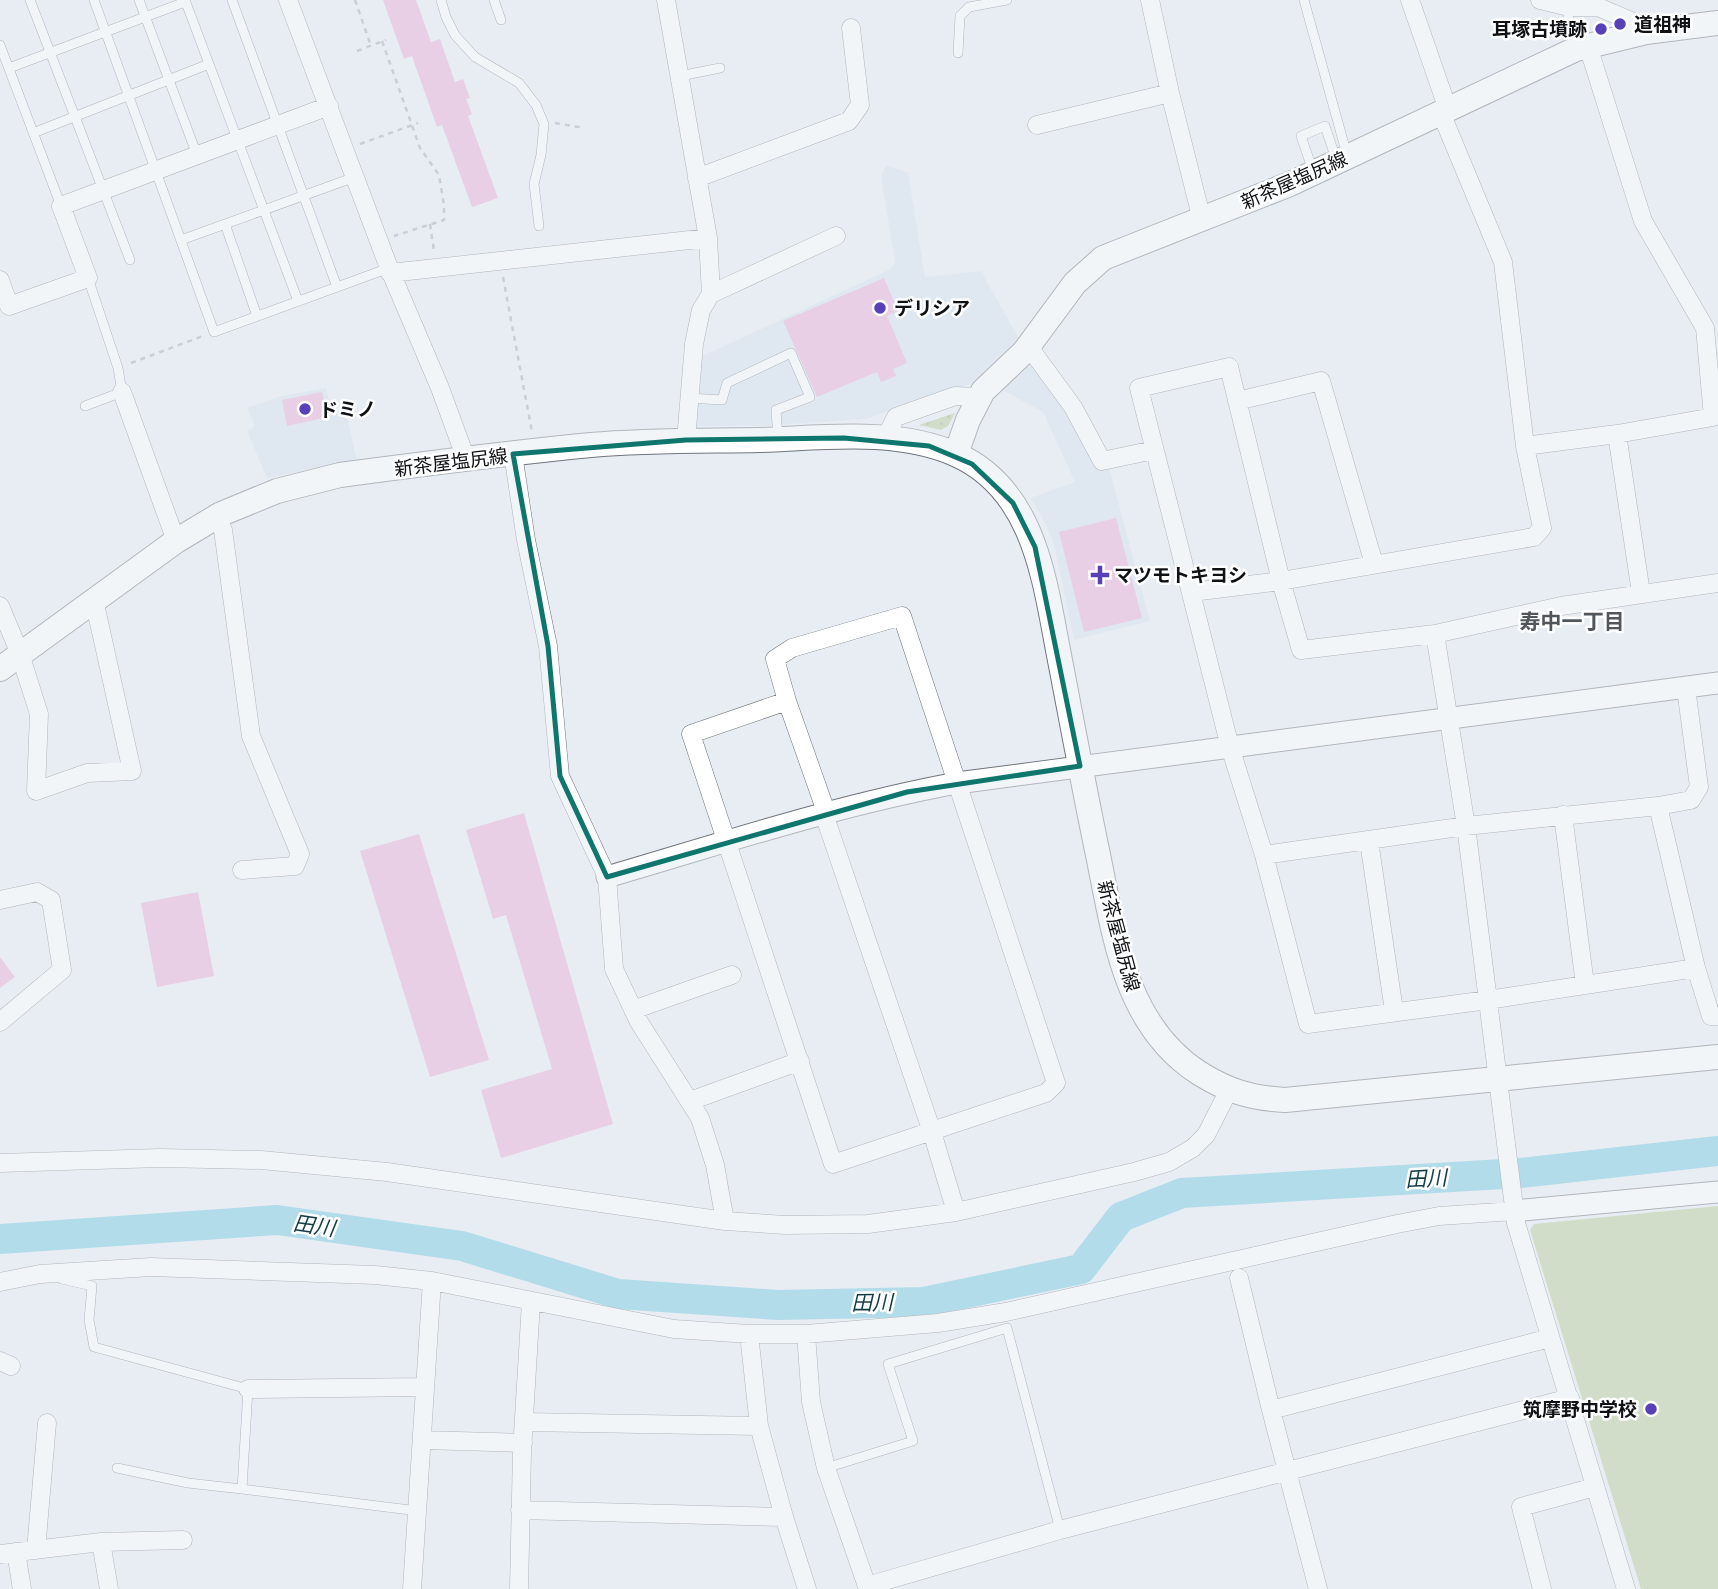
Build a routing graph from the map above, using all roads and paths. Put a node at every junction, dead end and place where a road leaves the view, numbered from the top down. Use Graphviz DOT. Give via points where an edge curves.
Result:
graph roads {
  1 [pos="30,0"];
  2 [pos="94,0"];
  3 [pos="139,0"];
  4 [pos="232,0"];
  5 [pos="288,0"];
  6 [pos="355,0"];
  7 [pos="441,0"];
  8 [pos="494,0"];
  9 [pos="666,0"];
  10 [pos="1007,0"];
  11 [pos="1150,0"];
  12 [pos="1304,0"];
  13 [pos="1410,0"];
  14 [pos="1541,0"];
  15 [pos="185,1"];
  16 [pos="1569,7"];
  17 [pos="145,16"];
  18 [pos="501,20"];
  19 [pos="1718,23"];
  20 [pos="851,28"];
  21 [pos="106,31"];
  22 [pos="1646,32"];
  23 [pos="0,45"];
  24 [pos="371,46"];
  25 [pos="1582,48"];
  26 [pos="357,51"];
  27 [pos="50,52"];
  28 [pos="958,53"];
  29 [pos="209,64"];
  30 [pos="9,68"];
  31 [pos="720,68"];
  32 [pos="680,76"];
  33 [pos="169,80"];
  34 [pos="1170,93"];
  35 [pos="129,96"];
  36 [pos="328,106"];
  37 [pos="1444,111"];
  38 [pos="75,117"];
  39 [pos="418,123"];
  40 [pos="278,125"];
  41 [pos="412,125"];
  42 [pos="1037,125"];
  43 [pos="33,133"];
  44 [pos="237,140"];
  45 [pos="353,146"];
  46 [pos="197,155"];
  47 [pos="1343,160"];
  48 [pos="156,171"];
  49 [pos="1314,173"];
  50 [pos="355,177"];
  51 [pos="697,178"];
  52 [pos="103,190"];
  53 [pos="304,195"];
  54 [pos="61,206"];
  55 [pos="264,210"];
  56 [pos="1202,220"];
  57 [pos="225,224"];
  58 [pos="430,224"];
  59 [pos="539,226"];
  60 [pos="836,236"];
  61 [pos="708,238"];
  62 [pos="388,239"];
  63 [pos="181,240"];
  64 [pos="130,260"];
  65 [pos="500,260"];
  66 [pos="436,268"];
  67 [pos="389,271"];
  68 [pos="88,278"];
  69 [pos="0,280"];
  70 [pos="337,287"];
  71 [pos="710,294"];
  72 [pos="298,301"];
  73 [pos="257,316"];
  74 [pos="214,332"];
  75 [pos="1029,347"];
  76 [pos="118,368"];
  77 [pos="122,392"];
  78 [pos="980,397"];
  79 [pos="690,398"];
  80 [pos="1237,401"];
  81 [pos="85,406"];
  82 [pos="1617,434"];
  83 [pos="778,439"];
  84 [pos="885,439"];
  85 [pos="687,440"];
  86 [pos="1525,446"];
  87 [pos="524,448"];
  88 [pos="1154,450"];
  89 [pos="956,454"];
  90 [pos="466,459"];
  91 [pos="218,517"];
  92 [pos="176,541"];
  93 [pos="1374,564"];
  94 [pos="1281,581"];
  95 [pos="1718,583"];
  96 [pos="1192,592"];
  97 [pos="1641,593"];
  98 [pos="94,600"];
  99 [pos="0,606"];
  100 [pos="1435,634"];
  101 [pos="20,653"];
  102 [pos="0,669"];
  103 [pos="1718,683"];
  104 [pos="1686,688"];
  105 [pos="787,701"];
  106 [pos="1448,718"];
  107 [pos="1230,747"];
  108 [pos="1080,765"];
  109 [pos="957,783"];
  110 [pos="1658,806"];
  111 [pos="825,813"];
  112 [pos="1563,815"];
  113 [pos="1466,826"];
  114 [pos="727,841"];
  115 [pos="1369,841"];
  116 [pos="1264,855"];
  117 [pos="242,870"];
  118 [pos="607,877"];
  119 [pos="0,900"];
  120 [pos="1696,968"];
  121 [pos="732,975"];
  122 [pos="1585,985"];
  123 [pos="1488,1000"];
  124 [pos="633,1010"];
  125 [pos="1394,1011"];
  126 [pos="1718,1016"];
  127 [pos="1,1021"];
  128 [pos="1718,1057"];
  129 [pos="800,1061"];
  130 [pos="1499,1089"];
  131 [pos="1229,1090"];
  132 [pos="690,1101"];
  133 [pos="932,1132"];
  134 [pos="0,1163"];
  135 [pos="1718,1192"];
  136 [pos="1514,1205"];
  137 [pos="956,1212"];
  138 [pos="726,1220"];
  139 [pos="40,1274"];
  140 [pos="1239,1278"];
  141 [pos="432,1281"];
  142 [pos="0,1282"];
  143 [pos="531,1302"];
  144 [pos="749,1334"];
  145 [pos="806,1334"];
  146 [pos="1550,1338"];
  147 [pos="424,1387"];
  148 [pos="248,1389"];
  149 [pos="1570,1398"];
  150 [pos="1271,1410"];
  151 [pos="524,1422"];
  152 [pos="47,1423"];
  153 [pos="759,1426"];
  154 [pos="422,1440"];
  155 [pos="523,1443"];
  156 [pos="117,1468"];
  157 [pos="826,1468"];
  158 [pos="1287,1472"];
  159 [pos="1595,1488"];
  160 [pos="242,1489"];
  161 [pos="520,1510"];
  162 [pos="418,1511"];
  163 [pos="783,1517"];
  164 [pos="1060,1530"];
  165 [pos="183,1540"];
  166 [pos="102,1542"];
  167 [pos="36,1550"];
  168 [pos="8,1553"];
  169 [pos="867,1587"];
  170 [pos="22,1589"];
  171 [pos="109,1589"];
  172 [pos="412,1589"];
  173 [pos="519,1589"];
  174 [pos="807,1589"];
  175 [pos="1318,1589"];
  176 [pos="1542,1589"];
  177 [pos="1626,1589"];
  1 -- 27 [label="lane"];
  2 -- 21 [label="lane"];
  3 -- 17 [label="lane"];
  4 -- 40 [label="lane"];
  5 -- 36 [label="street"];
  6 -- 24 [label="path"];
  7 -- 59 [label="lane" via="455,35 468,50 519,83 536,105 544,124 534,184"];
  8 -- 18 [label="lane"];
  9 -- 32 [label="street"];
  10 -- 28 [label="lane" via="970,7 960,16"];
  11 -- 34 [label="street"];
  12 -- 47 [label="lane"];
  13 -- 37 [label="street"];
  14 -- 16 [label="street"];
  15 -- 17 [label="lane"];
  15 -- 29 [label="lane"];
  16 -- 22 [label="street" via="1598,8 1638,24"];
  16 -- 25 [label="lane" via="1568,29"];
  17 -- 21 [label="lane"];
  17 -- 33 [label="lane"];
  19 -- 22 [label="main road, 新茶屋塩尻線"];
  20 -- 51 [label="street" via="860,105 849,121"];
  21 -- 27 [label="lane"];
  21 -- 35 [label="lane"];
  22 -- 25 [label="main road, 新茶屋塩尻線"];
  23 -- 30 [label="lane"];
  24 -- 26 [label="path"];
  24 -- 41 [label="path" via="384,41"];
  25 -- 37 [label="main road, 新茶屋塩尻線"];
  25 -- 82 [label="street" via="1643,221 1705,327 1713,417"];
  27 -- 30 [label="lane"];
  27 -- 38 [label="lane"];
  29 -- 33 [label="lane"];
  29 -- 44 [label="lane"];
  30 -- 43 [label="lane"];
  31 -- 32 [label="lane"];
  32 -- 51 [label="street"];
  33 -- 35 [label="lane"];
  33 -- 46 [label="lane"];
  34 -- 42 [label="street"];
  34 -- 56 [label="street"];
  35 -- 38 [label="lane"];
  35 -- 48 [label="lane"];
  36 -- 40 [label="street"];
  36 -- 50 [label="street"];
  37 -- 47 [label="main road, 新茶屋塩尻線"];
  37 -- 86 [label="street" via="1503,262"];
  38 -- 43 [label="lane"];
  38 -- 52 [label="lane"];
  39 -- 41 [label="path"];
  40 -- 44 [label="street"];
  40 -- 53 [label="lane"];
  41 -- 45 [label="path"];
  41 -- 58 [label="path" via="439,175 444,220"];
  43 -- 54 [label="lane"];
  44 -- 46 [label="street"];
  44 -- 55 [label="lane"];
  46 -- 48 [label="street"];
  47 -- 49 [label="main road, 新茶屋塩尻線"];
  47 -- 49 [label="lane" via="1325,127 1301,136"];
  48 -- 52 [label="street"];
  48 -- 63 [label="lane"];
  49 -- 56 [label="main road, 新茶屋塩尻線"];
  50 -- 53 [label="lane"];
  50 -- 67 [label="street"];
  51 -- 61 [label="street"];
  52 -- 54 [label="street"];
  52 -- 64 [label="lane"];
  53 -- 55 [label="lane"];
  53 -- 70 [label="lane"];
  54 -- 68 [label="street"];
  55 -- 57 [label="lane"];
  55 -- 72 [label="lane"];
  56 -- 75 [label="main road, 新茶屋塩尻線" via="1103,258 1075,284"];
  57 -- 63 [label="lane"];
  57 -- 73 [label="lane"];
  58 -- 62 [label="path"];
  58 -- 66 [label="path"];
  60 -- 71 [label="street"];
  61 -- 65 [label="street"];
  61 -- 71 [label="street"];
  63 -- 74 [label="lane"];
  65 -- 66 [label="street"];
  65 -- 87 [label="path"];
  66 -- 67 [label="street"];
  67 -- 70 [label="lane"];
  67 -- 90 [label="street"];
  68 -- 69 [label="street" via="9,306"];
  68 -- 76 [label="lane"];
  70 -- 72 [label="lane"];
  71 -- 79 [label="street" via="701,310 694,344"];
  72 -- 73 [label="lane"];
  73 -- 74 [label="lane"];
  74 -- 76 [label="path"];
  75 -- 78 [label="main road, 新茶屋塩尻線"];
  75 -- 88 [label="street" via="1073,407 1102,461"];
  76 -- 77 [label="lane"];
  77 -- 81 [label="lane"];
  77 -- 92 [label="street"];
  78 -- 84 [label="street" via="955,396 896,417"];
  78 -- 89 [label="main road, 新茶屋塩尻線"];
  79 -- 83 [label="lane" via="722,400 727,383 791,353 810,397 776,410"];
  79 -- 85 [label="street"];
  80 -- 88 [label="street" via="1230,367 1139,388"];
  80 -- 93 [label="street" via="1321,381"];
  80 -- 94 [label="street"];
  82 -- 86 [label="street"];
  82 -- 97 [label="street"];
  83 -- 84 [label="main road, 新茶屋塩尻線"];
  83 -- 85 [label="main road, 新茶屋塩尻線"];
  84 -- 89 [label="main road, 新茶屋塩尻線"];
  85 -- 87 [label="main road, 新茶屋塩尻線"];
  86 -- 93 [label="street" via="1542,528 1534,537"];
  87 -- 90 [label="main road, 新茶屋塩尻線"];
  87 -- 118 [label="street" via="526,540 548,646 560,776"];
  88 -- 96 [label="street"];
  89 -- 108 [label="main road, 新茶屋塩尻線" via="986,474 1027,524 1047,595"];
  90 -- 91 [label="main road, 新茶屋塩尻線" via="340,475 277,491"];
  91 -- 92 [label="main road, 新茶屋塩尻線"];
  91 -- 117 [label="street" via="251,736 300,854 295,866"];
  92 -- 98 [label="main road, 新茶屋塩尻線"];
  93 -- 94 [label="street"];
  94 -- 96 [label="street"];
  94 -- 100 [label="street" via="1301,650"];
  95 -- 97 [label="street"];
  96 -- 107 [label="street"];
  97 -- 100 [label="street"];
  98 -- 101 [label="main road, 新茶屋塩尻線"];
  98 -- 101 [label="street" via="132,771 88,773 36,791 39,714"];
  99 -- 101 [label="street"];
  100 -- 106 [label="street"];
  101 -- 102 [label="main road, 新茶屋塩尻線"];
  103 -- 104 [label="street"];
  104 -- 106 [label="street"];
  104 -- 110 [label="street" via="1699,787 1691,800"];
  105 -- 109 [label="street" via="775,659 792,648 902,615"];
  105 -- 111 [label="street"];
  105 -- 114 [label="street" via="691,734"];
  106 -- 107 [label="street"];
  106 -- 113 [label="street"];
  107 -- 108 [label="street"];
  107 -- 116 [label="street"];
  108 -- 109 [label="street"];
  108 -- 131 [label="main road, 新茶屋塩尻線" via="1114,932 1135,999 1149,1025 1173,1053"];
  109 -- 111 [label="street"];
  109 -- 133 [label="street" via="1056,1083 1046,1093"];
  110 -- 112 [label="street"];
  110 -- 120 [label="street"];
  111 -- 114 [label="street"];
  111 -- 133 [label="street"];
  112 -- 113 [label="street"];
  112 -- 122 [label="street"];
  113 -- 115 [label="street"];
  113 -- 123 [label="street"];
  114 -- 118 [label="street"];
  114 -- 129 [label="street"];
  115 -- 116 [label="street"];
  115 -- 125 [label="street"];
  116 -- 125 [label="street" via="1308,1024"];
  118 -- 124 [label="street" via="614,969"];
  119 -- 127 [label="street" via="37,892 51,901 62,970"];
  120 -- 122 [label="street"];
  120 -- 126 [label="street" via="1711,1016"];
  121 -- 124 [label="street"];
  122 -- 123 [label="street"];
  123 -- 125 [label="street"];
  123 -- 130 [label="street"];
  124 -- 132 [label="street"];
  128 -- 130 [label="main road, 新茶屋塩尻線"];
  129 -- 132 [label="street"];
  129 -- 133 [label="street" via="833,1164"];
  130 -- 131 [label="main road, 新茶屋塩尻線" via="1285,1100"];
  130 -- 136 [label="street"];
  131 -- 137 [label="street" via="1206,1135 1169,1162"];
  132 -- 138 [label="street" via="715,1165"];
  133 -- 137 [label="street"];
  134 -- 138 [label="street" via="261,1160 387,1172"];
  135 -- 136 [label="street"];
  136 -- 145 [label="street" via="1397,1223 1006,1312"];
  136 -- 146 [label="street"];
  137 -- 138 [label="street" via="868,1224"];
  139 -- 141 [label="street" via="151,1267"];
  139 -- 142 [label="street"];
  139 -- 148 [label="lane" via="92,1286 89,1320 94,1347"];
  140 -- 150 [label="street"];
  141 -- 143 [label="street"];
  141 -- 147 [label="street"];
  143 -- 144 [label="street" via="674,1329"];
  143 -- 151 [label="street"];
  144 -- 145 [label="street"];
  144 -- 153 [label="street"];
  145 -- 157 [label="street" via="811,1402"];
  146 -- 149 [label="street"];
  146 -- 150 [label="street"];
  147 -- 148 [label="street"];
  147 -- 154 [label="street"];
  148 -- 160 [label="lane"];
  149 -- 158 [label="street"];
  149 -- 159 [label="street"];
  150 -- 158 [label="street"];
  151 -- 153 [label="street"];
  151 -- 155 [label="street"];
  152 -- 167 [label="street"];
  153 -- 163 [label="street"];
  154 -- 155 [label="street"];
  154 -- 162 [label="street"];
  155 -- 161 [label="street"];
  156 -- 160 [label="lane"];
  157 -- 164 [label="lane" via="912,1441 888,1364 1007,1328"];
  157 -- 169 [label="street"];
  158 -- 164 [label="street"];
  158 -- 175 [label="street"];
  159 -- 176 [label="street" via="1521,1507"];
  159 -- 177 [label="street"];
  160 -- 162 [label="lane"];
  161 -- 163 [label="street"];
  161 -- 173 [label="street"];
  162 -- 172 [label="street"];
  163 -- 174 [label="street"];
  164 -- 169 [label="street"];
  165 -- 166 [label="street"];
  166 -- 167 [label="street"];
  166 -- 171 [label="street"];
  167 -- 168 [label="street"];
  168 -- 170 [label="street"];
}
